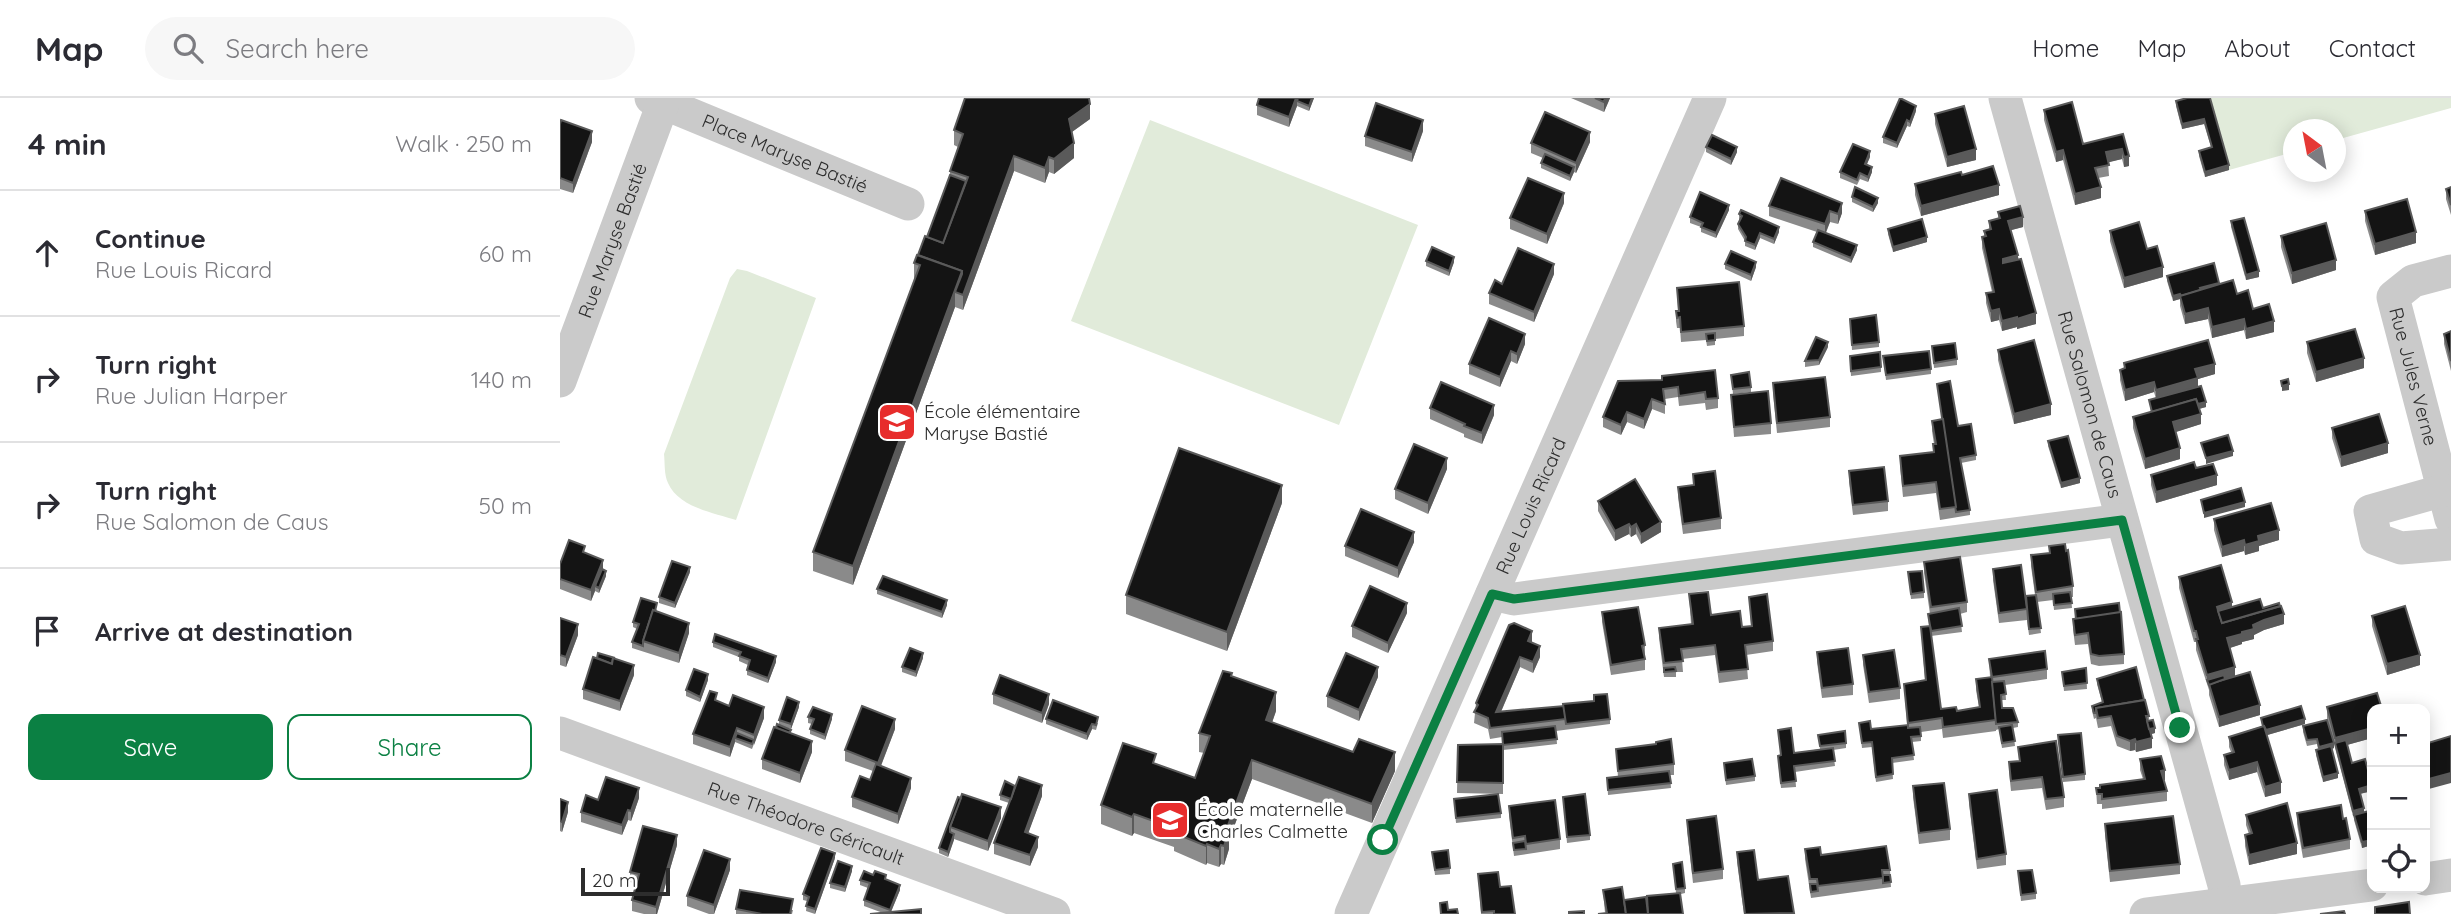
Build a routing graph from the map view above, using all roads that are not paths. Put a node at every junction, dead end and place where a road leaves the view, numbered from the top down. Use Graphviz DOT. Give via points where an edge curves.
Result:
graph roads {
  1 [pos="1710,98"];
  2 [pos="2005,98"];
  3 [pos="660,100"];
  4 [pos="908,204"];
  5 [pos="2451,271"];
  6 [pos="566,346"];
  7 [pos="560,381"];
  8 [pos="2447,505"];
  9 [pos="2122,520"];
  10 [pos="2451,544"];
  11 [pos="1492,594"];
  12 [pos="560,733"];
  13 [pos="2451,875"];
  14 [pos="2430,878"];
  15 [pos="2367,886"];
  16 [pos="2227,909"];
  17 [pos="1054,914"];
  18 [pos="1351,914"];
  19 [pos="2146,914"];
  1 -- 11 [label="street, Rue Louis Ricard"];
  2 -- 9 [label="street, Rue Salomon de Caus"];
  3 -- 4 [label="street, Place Maryse Bastié"];
  3 -- 6 [label="street, Rue Maryse Bastié"];
  5 -- 8 [label="street, Rue Jules Verne" via="2413,281 2393,298"];
  6 -- 7 [label="street, Rue Maryse Bastié"];
  8 -- 10 [label="street" via="2370,511 2376,539 2401,548"];
  9 -- 11 [label="street" via="1514,599"];
  9 -- 16 [label="street, Rue Salomon de Caus"];
  11 -- 18 [label="street, Rue Louis Ricard"];
  12 -- 17 [label="street, Rue Théodore Géricault"];
  13 -- 14 [label="street"];
  15 -- 16 [label="street"];
  16 -- 19 [label="street"];
}
